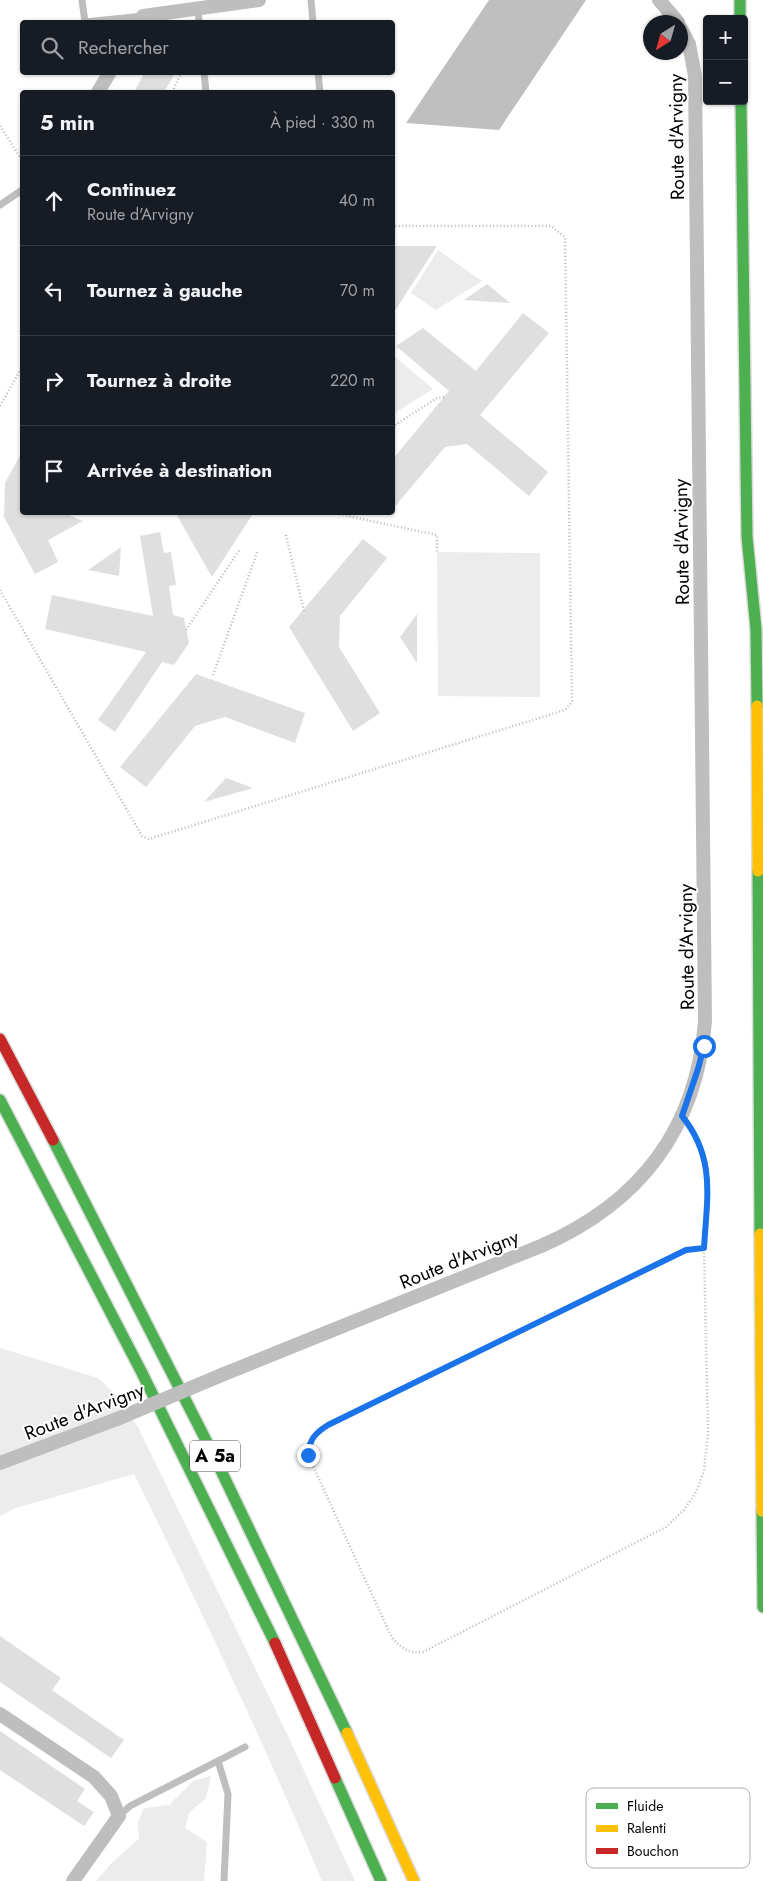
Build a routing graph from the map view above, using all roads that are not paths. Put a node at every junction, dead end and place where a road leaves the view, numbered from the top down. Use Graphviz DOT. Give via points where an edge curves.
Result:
graph roads {
  1 [pos="82,0"];
  2 [pos="259,0"];
  3 [pos="311,0"];
  4 [pos="660,0"];
  5 [pos="740,0"];
  6 [pos="672,15"];
  7 [pos="740,15"];
  8 [pos="199,16"];
  9 [pos="141,19"];
  10 [pos="85,20"];
  11 [pos="122,20"];
  12 [pos="313,20"];
  13 [pos="688,42"];
  14 [pos="108,75"];
  15 [pos="204,75"];
  16 [pos="318,75"];
  17 [pos="99,90"];
  18 [pos="206,90"];
  19 [pos="320,90"];
  20 [pos="741,105"];
  21 [pos="20,191"];
  22 [pos="0,205"];
  23 [pos="762,565"];
  24 [pos="756,629"];
  25 [pos="0,1039"];
  26 [pos="0,1100"];
  27 [pos="0,1463"];
  28 [pos="763,1607"];
  29 [pos="0,1714"];
  30 [pos="245,1747"];
  31 [pos="218,1761"];
  32 [pos="119,1816"];
  33 [pos="73,1881"];
  34 [pos="224,1881"];
  35 [pos="381,1881"];
  36 [pos="414,1881"];
  1 -- 10 [label="lane"];
  2 -- 8 [label="street"];
  3 -- 12 [label="lane"];
  4 -- 6 [label="street"];
  5 -- 7 [label="main road"];
  8 -- 9 [label="street"];
  9 -- 11 [label="lane"];
  13 -- 27 [label="street, Route d'Arvigny, bridge" via="695,76 706,1020 698,1069 682,1116 643,1177 605,1211 576,1230"];
  14 -- 17 [label="street"];
  15 -- 18 [label="lane"];
  16 -- 19 [label="lane"];
  20 -- 24 [label="main road" via="747,537"];
  21 -- 22 [label="lane"];
  23 -- 24 [label="main road"];
  24 -- 28 [label="main road"];
  25 -- 36 [label="main road, A 5a" via="108,1242 226,1478 354,1746"];
  26 -- 35 [label="main road, A 5a" via="189,1465"];
  29 -- 32 [label="street" via="94,1777 111,1796"];
  30 -- 31 [label="lane"];
  31 -- 32 [label="lane" via="130,1806"];
  31 -- 34 [label="lane" via="228,1794"];
  32 -- 33 [label="street"];
}
